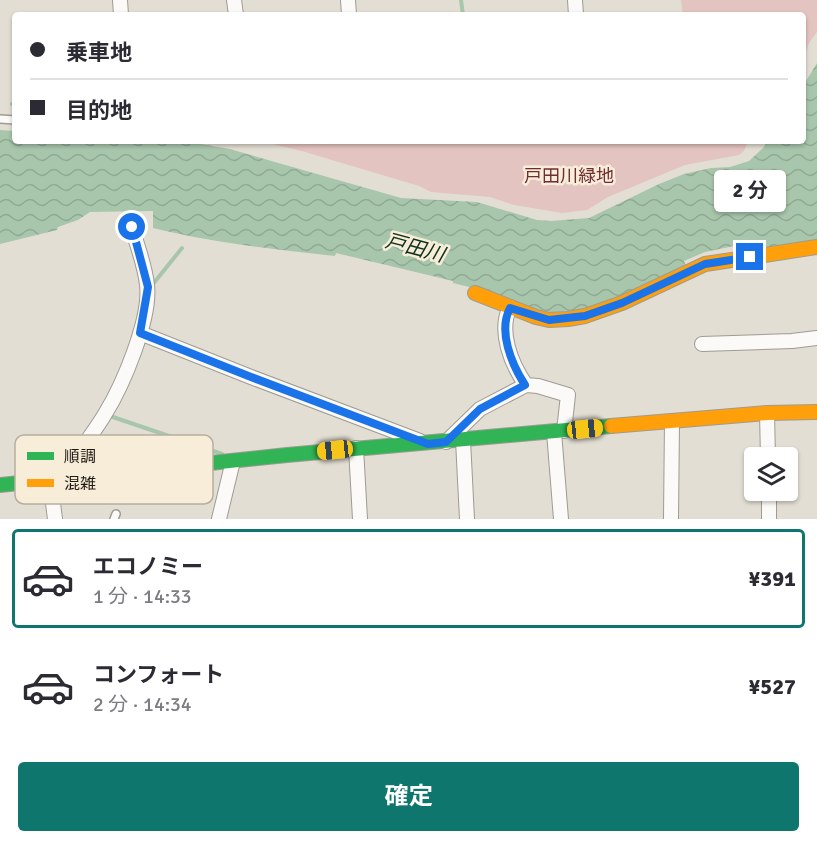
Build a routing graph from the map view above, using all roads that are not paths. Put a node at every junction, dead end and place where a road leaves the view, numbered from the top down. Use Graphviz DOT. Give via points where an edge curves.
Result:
graph roads {
  1 [pos="132,227"];
  2 [pos="817,247"];
  3 [pos="475,293"];
  4 [pos="510,308"];
  5 [pos="140,333"];
  6 [pos="817,338"];
  7 [pos="702,344"];
  8 [pos="525,385"];
  9 [pos="817,412"];
  10 [pos="767,413"];
  11 [pos="672,421"];
  12 [pos="559,431"];
  13 [pos="91,435"];
  14 [pos="463,440"];
  15 [pos="446,442"];
  16 [pos="428,444"];
  17 [pos="768,447"];
  18 [pos="356,448"];
  19 [pos="233,461"];
  20 [pos="213,463"];
  21 [pos="15,484"];
  22 [pos="0,485"];
  23 [pos="769,501"];
  24 [pos="53,504"];
  25 [pos="55,519"];
  26 [pos="219,519"];
  27 [pos="360,519"];
  28 [pos="467,519"];
  29 [pos="561,519"];
  30 [pos="671,519"];
  31 [pos="769,519"];
  1 -- 5 [label="street" via="148,287"];
  2 -- 4 [label="street" via="705,264 585,316 549,320"];
  3 -- 4 [label="street"];
  4 -- 8 [label="street" via="505,318 506,337"];
  5 -- 13 [label="street" via="122,382"];
  5 -- 16 [label="street"];
  6 -- 7 [label="street"];
  8 -- 12 [label="street" via="568,395"];
  8 -- 15 [label="street" via="480,409"];
  9 -- 10 [label="street"];
  10 -- 11 [label="street"];
  10 -- 17 [label="street"];
  11 -- 12 [label="street"];
  11 -- 30 [label="street"];
  12 -- 14 [label="street"];
  12 -- 29 [label="street"];
  14 -- 15 [label="street"];
  14 -- 28 [label="street"];
  15 -- 16 [label="street"];
  16 -- 18 [label="street"];
  18 -- 19 [label="street"];
  18 -- 27 [label="street"];
  19 -- 20 [label="street"];
  19 -- 26 [label="street"];
  21 -- 22 [label="street"];
  23 -- 31 [label="street"];
  24 -- 25 [label="street"];
}
